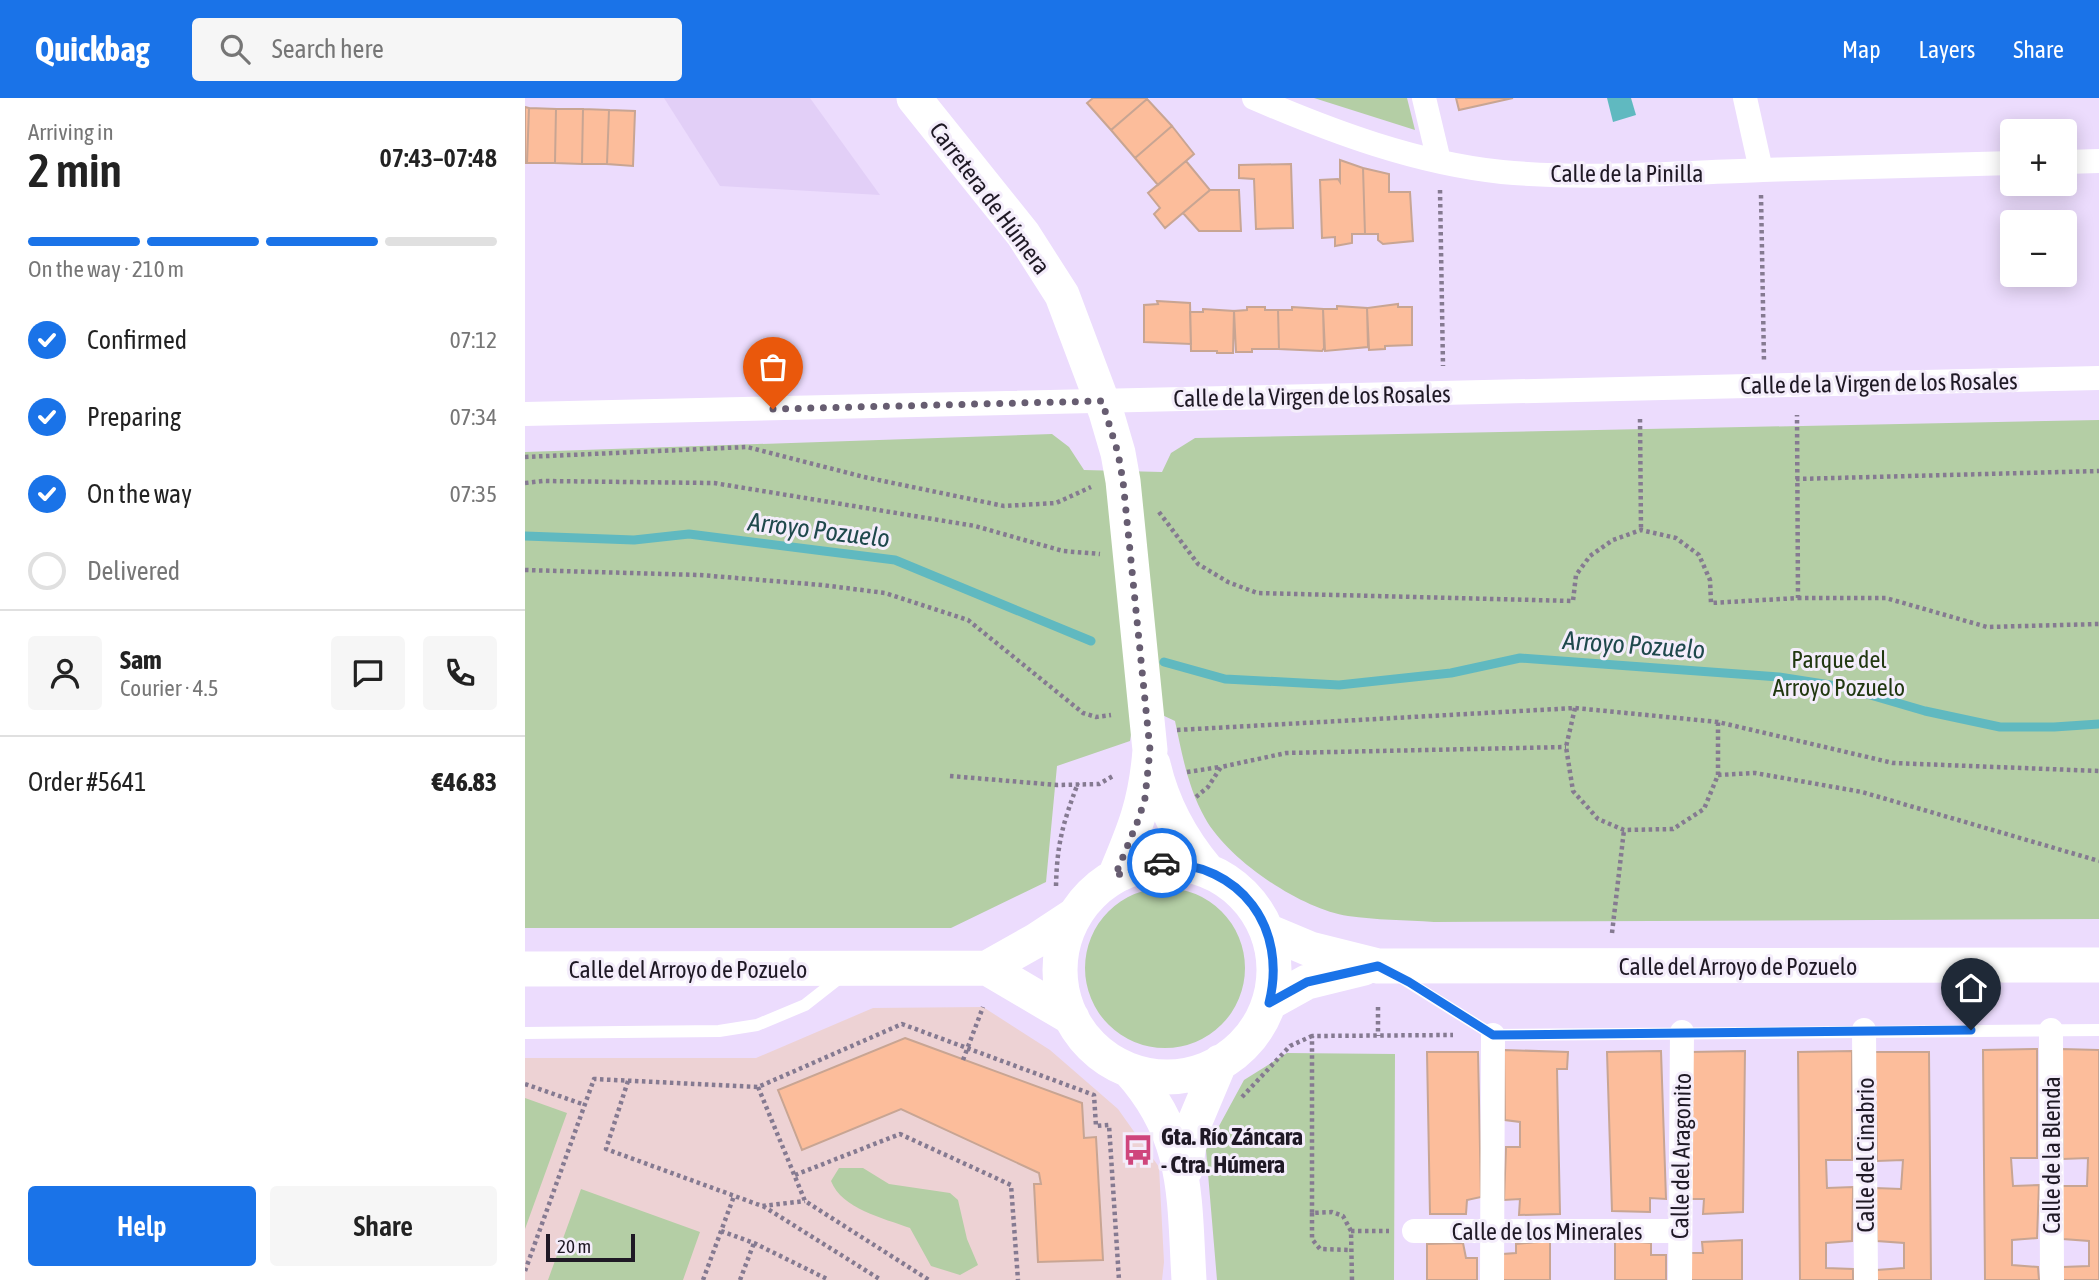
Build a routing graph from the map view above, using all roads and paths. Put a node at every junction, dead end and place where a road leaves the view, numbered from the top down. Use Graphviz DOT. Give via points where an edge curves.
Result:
graph roads {
  1 [pos="914,98"];
  2 [pos="1254,98"];
  3 [pos="1425,98"];
  4 [pos="1745,98"];
  5 [pos="1439,161"];
  6 [pos="2099,161"];
  7 [pos="2077,162"];
  8 [pos="2000,163"];
  9 [pos="1761,170"];
  10 [pos="1764,364"];
  11 [pos="1443,370"];
  12 [pos="2099,378"];
  13 [pos="1102,401"];
  14 [pos="525,414"];
  15 [pos="1797,415"];
  16 [pos="1640,419"];
  17 [pos="525,457"];
  18 [pos="2099,471"];
  19 [pos="1796,479"];
  20 [pos="525,483"];
  21 [pos="1099,483"];
  22 [pos="1155,503"];
  23 [pos="1641,530"];
  24 [pos="1101,554"];
  25 [pos="525,570"];
  26 [pos="1798,598"];
  27 [pos="2099,624"];
  28 [pos="1575,708"];
  29 [pos="1111,715"];
  30 [pos="1719,722"];
  31 [pos="1148,731"];
  32 [pos="1566,747"];
  33 [pos="1221,767"];
  34 [pos="2099,771"];
  35 [pos="1177,774"];
  36 [pos="1718,775"];
  37 [pos="950,776"];
  38 [pos="1113,776"];
  39 [pos="1077,783"];
  40 [pos="1188,805"];
  41 [pos="1624,830"];
  42 [pos="2099,861"];
  43 [pos="1207,870"];
  44 [pos="1115,876"];
  45 [pos="1066,900"];
  46 [pos="1267,931"];
  47 [pos="2099,965"];
  48 [pos="1378,966"];
  49 [pos="1611,966"];
  50 [pos="987,968"];
  51 [pos="525,969"];
  52 [pos="851,969"];
  53 [pos="1269,1003"];
  54 [pos="983,1007"];
  55 [pos="1378,1007"];
  56 [pos="1072,1018"];
  57 [pos="1864,1030"];
  58 [pos="2051,1030"];
  59 [pos="2099,1030"];
  60 [pos="1682,1032"];
  61 [pos="525,1033"];
  62 [pos="1493,1035"];
  63 [pos="1312,1036"];
  64 [pos="1378,1036"];
  65 [pos="968,1047"];
  66 [pos="963,1060"];
  67 [pos="1220,1062"];
  68 [pos="1129,1070"];
  69 [pos="628,1081"];
  70 [pos="525,1084"];
  71 [pos="758,1087"];
  72 [pos="1240,1099"];
  73 [pos="585,1105"];
  74 [pos="795,1175"];
  75 [pos="1184,1188"];
  76 [pos="734,1196"];
  77 [pos="805,1201"];
  78 [pos="762,1206"];
  79 [pos="1312,1213"];
  80 [pos="721,1231"];
  81 [pos="1351,1231"];
  82 [pos="1414,1231"];
  83 [pos="1492,1231"];
  84 [pos="1680,1231"];
  85 [pos="754,1243"];
  86 [pos="1351,1250"];
  87 [pos="525,1271"];
  88 [pos="703,1280"];
  89 [pos="740,1280"];
  90 [pos="829,1280"];
  91 [pos="881,1280"];
  92 [pos="929,1280"];
  93 [pos="1018,1280"];
  94 [pos="1119,1280"];
  95 [pos="1189,1280"];
  96 [pos="1352,1280"];
  97 [pos="1492,1280"];
  98 [pos="1680,1280"];
  99 [pos="1866,1280"];
  100 [pos="2052,1280"];
  1 -- 13 [label="main road, Carretera de Húmera" via="1030,244 1062,295"];
  2 -- 5 [label="street, Calle de la Pinilla" via="1315,125"];
  3 -- 5 [label="street"];
  4 -- 9 [label="street"];
  5 -- 9 [label="street, Calle de la Pinilla" via="1501,172 1572,175"];
  5 -- 11 [label="path"];
  6 -- 7 [label="street"];
  8 -- 9 [label="street, Calle de la Pinilla"];
  9 -- 10 [label="path"];
  12 -- 13 [label="street, Calle de la Virgen de los Rosales"];
  13 -- 14 [label="street, Calle de la Virgen de los Rosales"];
  13 -- 31 [label="main road, Carretera de Húmera" via="1123,481"];
  15 -- 19 [label="path"];
  16 -- 23 [label="path"];
  17 -- 21 [label="path" via="747,447 1004,506 1056,503"];
  18 -- 19 [label="path"];
  19 -- 26 [label="path"];
  20 -- 24 [label="path" via="714,483 975,526 1063,551"];
  22 -- 23 [label="path" via="1164,522 1198,564 1258,593 1573,601 1576,575 1590,556 1613,540"];
  23 -- 26 [label="path" via="1677,538 1699,555 1710,580 1711,603"];
  25 -- 29 [label="path" via="699,575 885,593 968,620 1083,713"];
  26 -- 27 [label="path" via="1886,598 1987,627"];
  28 -- 30 [label="path"];
  28 -- 31 [label="path"];
  28 -- 32 [label="path"];
  30 -- 34 [label="path" via="1893,763"];
  30 -- 36 [label="path"];
  31 -- 43 [label="main road, Carretera de Húmera" via="1162,797 1180,834"];
  31 -- 44 [label="main road, Carretera de Húmera" via="1145,798"];
  32 -- 33 [label="path" via="1286,753"];
  32 -- 41 [label="path" via="1573,791 1598,819"];
  33 -- 35 [label="path"];
  33 -- 40 [label="path"];
  36 -- 41 [label="path" via="1704,809 1673,829"];
  36 -- 42 [label="path" via="1755,772 1862,792"];
  37 -- 39 [label="path"];
  38 -- 39 [label="path" via="1099,784"];
  39 -- 45 [label="path" via="1057,854"];
  41 -- 49 [label="path"];
  43 -- 44 [label="main road" via="1161,863"];
  43 -- 46 [label="main road" via="1249,901"];
  44 -- 45 [label="main road" via="1093,892"];
  45 -- 50 [label="main road, Calle del Arroyo de Pozuelo" via="1035,941"];
  45 -- 56 [label="main road" via="1068,930 1060,965"];
  46 -- 48 [label="main road, Calle del Arroyo de Pozuelo" via="1310,949"];
  46 -- 53 [label="main road" via="1274,966"];
  47 -- 49 [label="main road, Calle del Arroyo de Pozuelo"];
  48 -- 49 [label="main road, Calle del Arroyo de Pozuelo"];
  48 -- 53 [label="main road, Calle del Arroyo de Pozuelo" via="1307,982"];
  48 -- 62 [label="lane, Calle del Arroyo de Pozuelo"];
  50 -- 52 [label="main road, Calle del Arroyo de Pozuelo"];
  50 -- 56 [label="main road"];
  51 -- 52 [label="main road, Calle del Arroyo de Pozuelo"];
  52 -- 61 [label="lane, Calle del Arroyo de Pozuelo" via="805,1005 757,1025 719,1031"];
  53 -- 67 [label="main road" via="1255,1031"];
  54 -- 65 [label="path"];
  55 -- 64 [label="path"];
  56 -- 68 [label="main road" via="1096,1049"];
  57 -- 58 [label="lane"];
  57 -- 60 [label="lane"];
  57 -- 99 [label="street, Calle del Cinabrio"];
  58 -- 59 [label="lane"];
  58 -- 100 [label="street, Calle de la Blenda"];
  60 -- 62 [label="lane"];
  60 -- 84 [label="street, Calle del Aragonito"];
  62 -- 64 [label="path"];
  62 -- 83 [label="street"];
  63 -- 64 [label="path"];
  63 -- 72 [label="path" via="1290,1046"];
  63 -- 79 [label="path"];
  65 -- 66 [label="path"];
  65 -- 71 [label="path" via="902,1024"];
  65 -- 94 [label="path" via="1094,1095 1095,1126 1109,1125"];
  67 -- 68 [label="main road" via="1185,1075"];
  67 -- 75 [label="main road" via="1191,1131"];
  68 -- 75 [label="main road" via="1172,1136"];
  69 -- 71 [label="path"];
  69 -- 73 [label="path" via="594,1079"];
  69 -- 76 [label="path" via="606,1149"];
  70 -- 73 [label="path"];
  71 -- 74 [label="path"];
  73 -- 87 [label="path"];
  74 -- 77 [label="path"];
  74 -- 93 [label="path" via="900,1133 1011,1185"];
  75 -- 95 [label="main road"];
  76 -- 78 [label="path"];
  76 -- 80 [label="path"];
  77 -- 78 [label="path"];
  77 -- 92 [label="path"];
  78 -- 91 [label="path"];
  79 -- 81 [label="path" via="1343,1216"];
  79 -- 86 [label="path" via="1312,1239 1320,1249"];
  80 -- 85 [label="path"];
  80 -- 88 [label="path"];
  81 -- 82 [label="path"];
  81 -- 86 [label="path"];
  82 -- 83 [label="street, Calle de los Minerales"];
  83 -- 84 [label="street, Calle de los Minerales"];
  83 -- 97 [label="street"];
  84 -- 98 [label="street, Calle del Aragonito"];
  85 -- 89 [label="path"];
  85 -- 90 [label="path"];
  86 -- 96 [label="path"];
}
